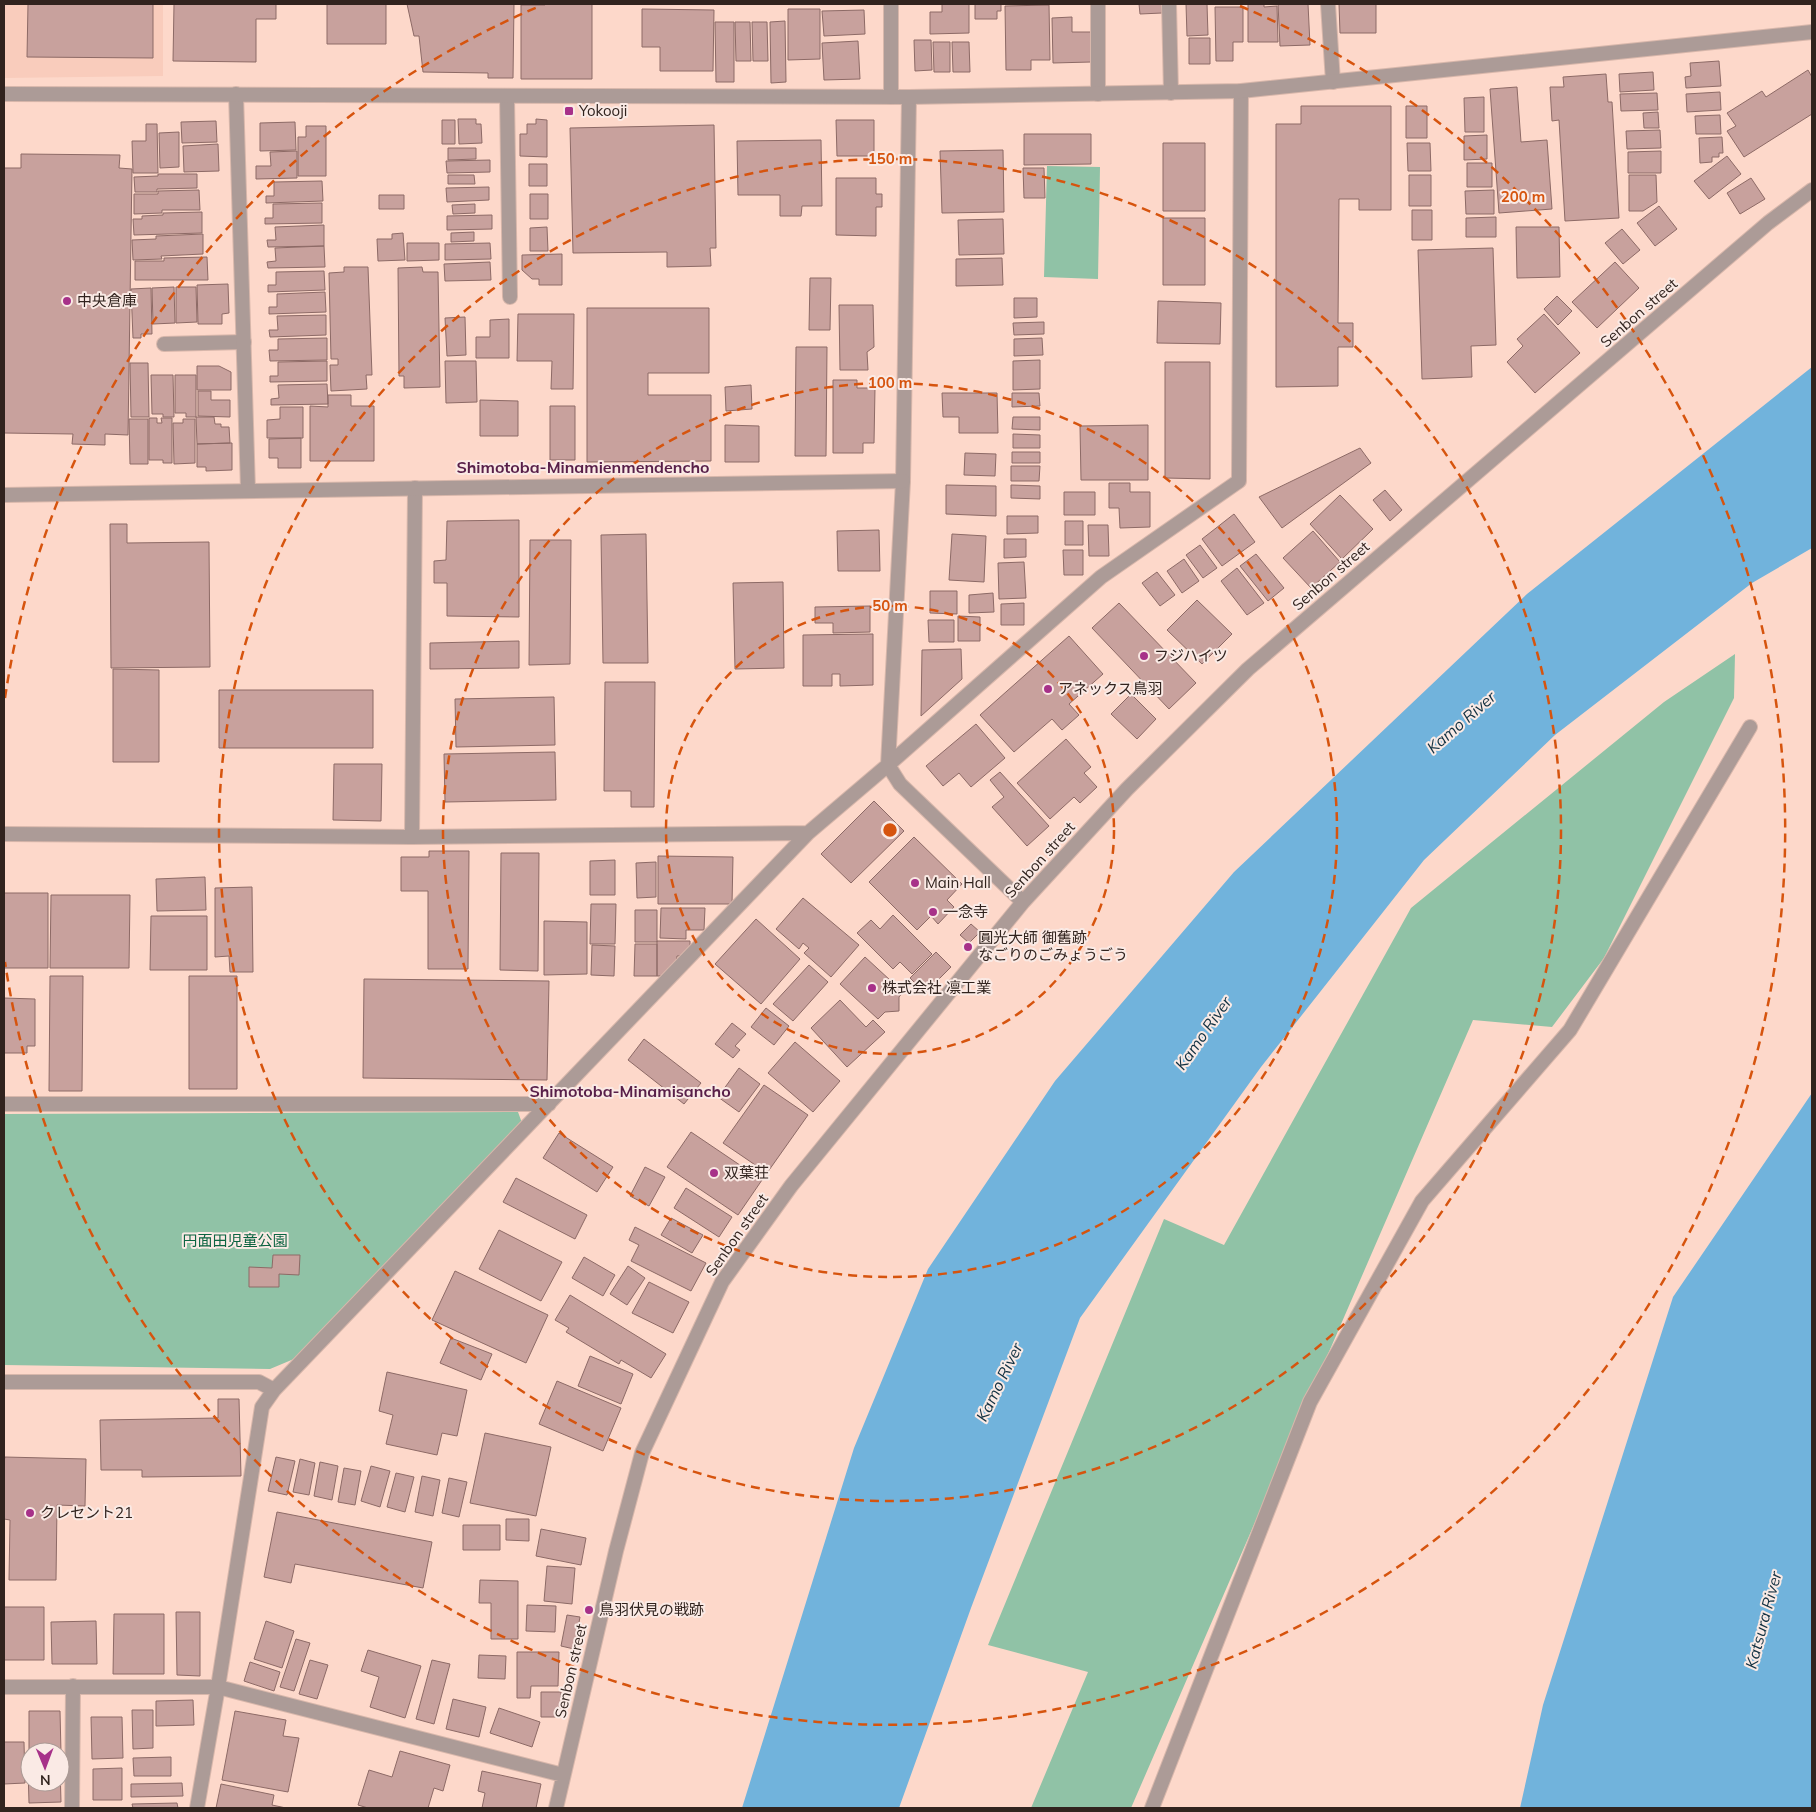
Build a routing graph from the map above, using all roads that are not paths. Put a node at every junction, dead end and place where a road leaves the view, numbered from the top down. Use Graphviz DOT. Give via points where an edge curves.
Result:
graph roads {
  1 [pos="891,4"];
  2 [pos="1098,4"];
  3 [pos="1169,4"];
  4 [pos="1328,4"];
  5 [pos="1812,32"];
  6 [pos="1333,82"];
  7 [pos="1241,91"];
  8 [pos="1171,92"];
  9 [pos="4,94"];
  10 [pos="236,94"];
  11 [pos="1098,94"];
  12 [pos="506,96"];
  13 [pos="891,97"];
  14 [pos="909,97"];
  15 [pos="1812,190"];
  16 [pos="510,297"];
  17 [pos="244,342"];
  18 [pos="164,344"];
  19 [pos="903,481"];
  20 [pos="415,488"];
  21 [pos="248,490"];
  22 [pos="4,495"];
  23 [pos="1750,727"];
  24 [pos="888,765"];
  25 [pos="808,833"];
  26 [pos="4,834"];
  27 [pos="412,837"];
  28 [pos="1023,902"];
  29 [pos="4,1104"];
  30 [pos="550,1104"];
  31 [pos="4,1382"];
  32 [pos="274,1390"];
  33 [pos="4,1686"];
  34 [pos="73,1686"];
  35 [pos="218,1687"];
  36 [pos="563,1775"];
  37 [pos="72,1808"];
  38 [pos="197,1808"];
  39 [pos="556,1808"];
  40 [pos="1152,1808"];
  1 -- 13 [label="street"];
  2 -- 11 [label="street"];
  3 -- 8 [label="street"];
  4 -- 6 [label="street"];
  5 -- 6 [label="street"];
  6 -- 7 [label="street"];
  7 -- 8 [label="street"];
  7 -- 24 [label="street" via="1239,482 1101,577"];
  8 -- 11 [label="street"];
  9 -- 10 [label="street"];
  10 -- 12 [label="street"];
  10 -- 17 [label="street"];
  11 -- 14 [label="street"];
  12 -- 13 [label="street"];
  12 -- 16 [label="street"];
  13 -- 14 [label="street"];
  14 -- 19 [label="street"];
  15 -- 28 [label="street, Senbon street" via="1768,222 1248,670 1127,789"];
  17 -- 18 [label="street"];
  17 -- 21 [label="street"];
  19 -- 20 [label="street"];
  19 -- 24 [label="street"];
  20 -- 21 [label="street"];
  20 -- 27 [label="street"];
  21 -- 22 [label="street"];
  23 -- 40 [label="street" via="1570,1030 1422,1200 1314,1393"];
  24 -- 25 [label="street"];
  24 -- 28 [label="street" via="900,784"];
  25 -- 27 [label="street"];
  25 -- 30 [label="street"];
  26 -- 27 [label="street"];
  28 -- 36 [label="street, Senbon street" via="791,1186 722,1282 642,1453"];
  29 -- 30 [label="street"];
  30 -- 32 [label="street"];
  31 -- 32 [label="street" via="259,1382"];
  32 -- 35 [label="street" via="262,1407"];
  33 -- 34 [label="street"];
  34 -- 35 [label="street"];
  34 -- 37 [label="street"];
  35 -- 36 [label="street"];
  35 -- 38 [label="street"];
  36 -- 39 [label="street, Senbon street"];
}
